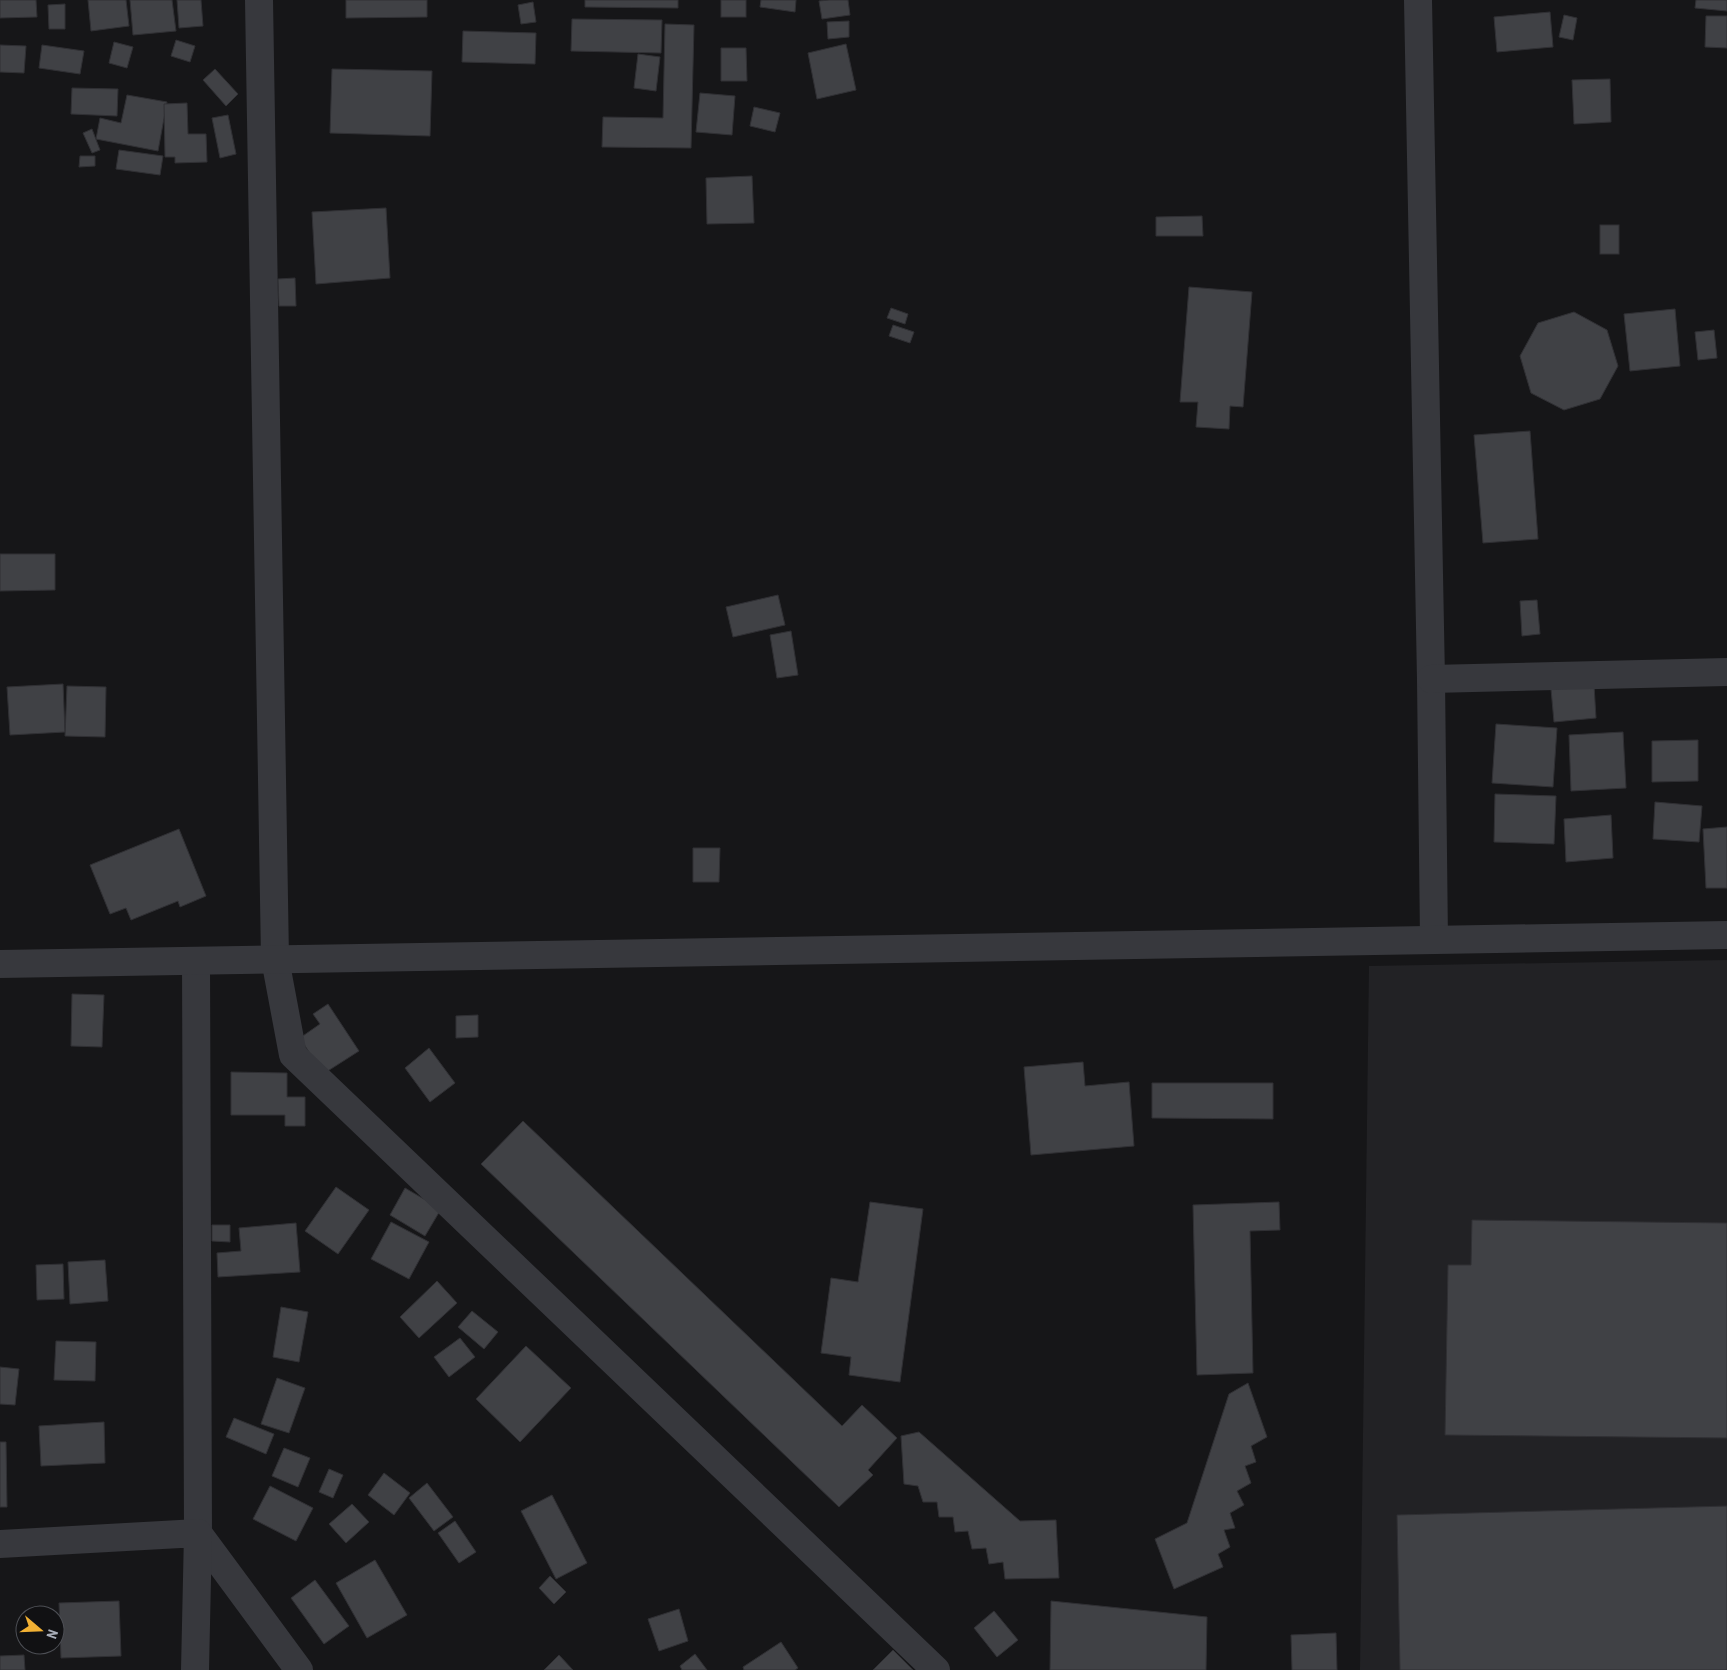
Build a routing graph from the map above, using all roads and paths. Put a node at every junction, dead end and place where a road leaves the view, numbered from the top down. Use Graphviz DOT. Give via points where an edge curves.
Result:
graph roads {
  1 [pos="259,0"];
  2 [pos="1418,0"];
  3 [pos="1727,672"];
  4 [pos="1431,679"];
  5 [pos="1727,935"];
  6 [pos="1434,940"];
  7 [pos="275,959"];
  8 [pos="196,961"];
  9 [pos="0,964"];
  10 [pos="198,1533"];
  11 [pos="0,1544"];
  12 [pos="195,1670"];
  13 [pos="299,1670"];
  14 [pos="936,1670"];
  1 -- 7 [label="street"];
  2 -- 4 [label="street"];
  3 -- 4 [label="street"];
  4 -- 6 [label="street"];
  5 -- 6 [label="street"];
  6 -- 7 [label="street"];
  7 -- 8 [label="street"];
  7 -- 14 [label="street" via="293,1055"];
  8 -- 9 [label="street"];
  8 -- 10 [label="street"];
  10 -- 11 [label="street"];
  10 -- 12 [label="street"];
  10 -- 13 [label="street"];
}
